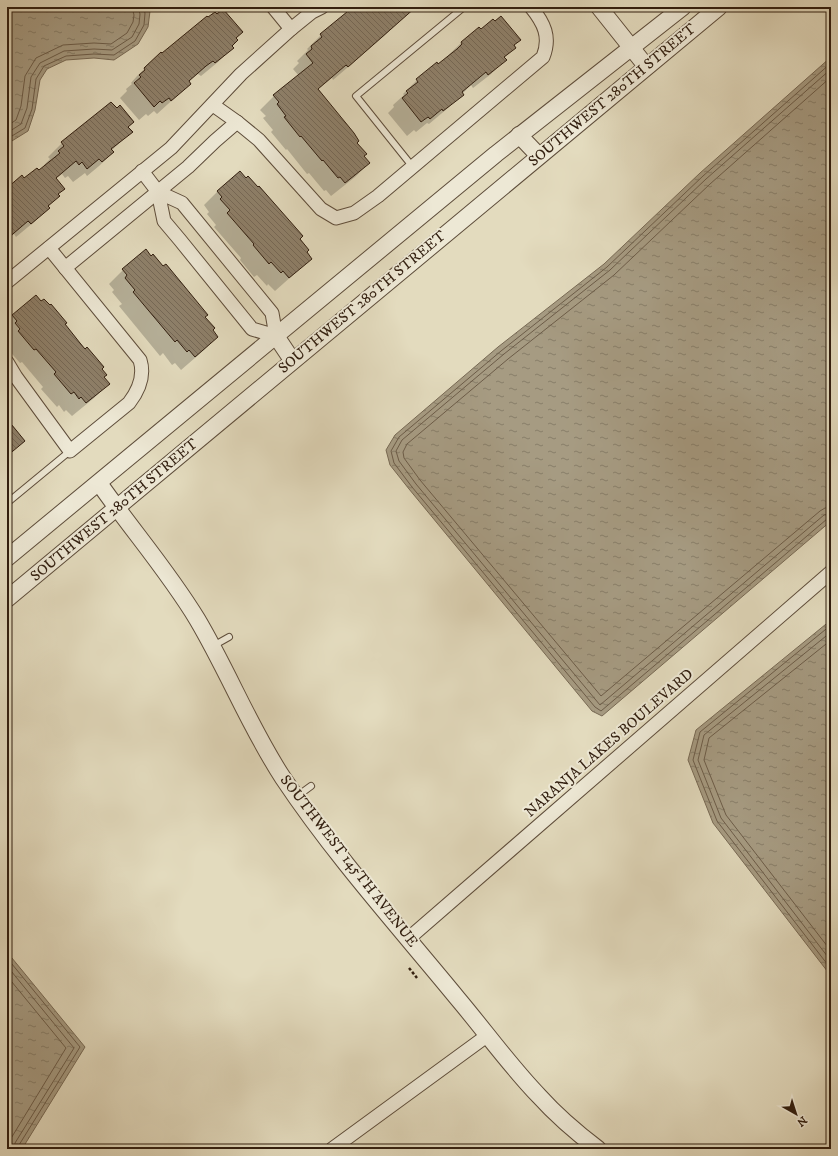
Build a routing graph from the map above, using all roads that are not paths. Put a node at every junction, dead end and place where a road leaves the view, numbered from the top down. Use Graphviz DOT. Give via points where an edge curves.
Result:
graph roads {
  1 [pos="273,7"];
  2 [pos="464,7"];
  3 [pos="531,7"];
  4 [pos="599,7"];
  5 [pos="682,7"];
  6 [pos="719,7"];
  7 [pos="314,9"];
  8 [pos="290,29"];
  9 [pos="631,48"];
  10 [pos="646,66"];
  11 [pos="213,104"];
  12 [pos="238,122"];
  13 [pos="519,135"];
  14 [pos="539,156"];
  15 [pos="412,166"];
  16 [pos="142,171"];
  17 [pos="158,192"];
  18 [pos="49,248"];
  19 [pos="65,268"];
  20 [pos="7,282"];
  21 [pos="276,336"];
  22 [pos="292,360"];
  23 [pos="7,362"];
  24 [pos="70,451"];
  25 [pos="99,483"];
  26 [pos="7,503"];
  27 [pos="116,508"];
  28 [pos="7,558"];
  29 [pos="831,572"];
  30 [pos="7,599"];
  31 [pos="228,637"];
  32 [pos="212,646"];
  33 [pos="311,786"];
  34 [pos="296,797"];
  35 [pos="408,938"];
  36 [pos="488,1035"];
  37 [pos="332,1149"];
  38 [pos="598,1149"];
  1 -- 8 [label="street"];
  2 -- 15 [label="lane" via="356,96"];
  3 -- 15 [label="street" via="538,16 547,38 543,57"];
  4 -- 9 [label="street"];
  5 -- 9 [label="street, SOUTHWEST 280TH STREET"];
  6 -- 10 [label="street, SOUTHWEST 280TH STREET"];
  7 -- 8 [label="street"];
  8 -- 11 [label="street"];
  9 -- 10 [label="street"];
  9 -- 13 [label="street, SOUTHWEST 280TH STREET"];
  10 -- 14 [label="street, SOUTHWEST 280TH STREET"];
  11 -- 12 [label="street"];
  11 -- 16 [label="street" via="171,148"];
  12 -- 15 [label="street" via="259,140 321,209 336,218 354,213"];
  12 -- 17 [label="street"];
  13 -- 14 [label="street"];
  13 -- 21 [label="street, SOUTHWEST 280TH STREET"];
  14 -- 22 [label="street, SOUTHWEST 280TH STREET"];
  16 -- 17 [label="street"];
  16 -- 18 [label="street"];
  17 -- 19 [label="street"];
  17 -- 21 [label="street" via="187,208 272,313"];
  17 -- 21 [label="street" via="164,221 252,330"];
  18 -- 19 [label="street"];
  18 -- 20 [label="street"];
  19 -- 24 [label="street" via="140,360 143,369 136,394 129,403"];
  21 -- 22 [label="street"];
  21 -- 25 [label="street, SOUTHWEST 280TH STREET"];
  22 -- 27 [label="street, SOUTHWEST 280TH STREET"];
  23 -- 24 [label="street"];
  24 -- 26 [label="lane"];
  25 -- 27 [label="street, SOUTHWEST 145TH AVENUE"];
  25 -- 28 [label="street, SOUTHWEST 280TH STREET"];
  27 -- 30 [label="street, SOUTHWEST 280TH STREET"];
  27 -- 32 [label="street, SOUTHWEST 145TH AVENUE" via="164,570"];
  29 -- 35 [label="street, NARANJA LAKES BOULEVARD"];
  31 -- 32 [label="lane"];
  32 -- 34 [label="street, SOUTHWEST 145TH AVENUE" via="262,743"];
  33 -- 34 [label="lane"];
  34 -- 35 [label="street, SOUTHWEST 145TH AVENUE"];
  35 -- 36 [label="street, SOUTHWEST 145TH AVENUE"];
  36 -- 37 [label="street"];
  36 -- 38 [label="street, SOUTHWEST 145TH AVENUE" via="565,1123"];
}
